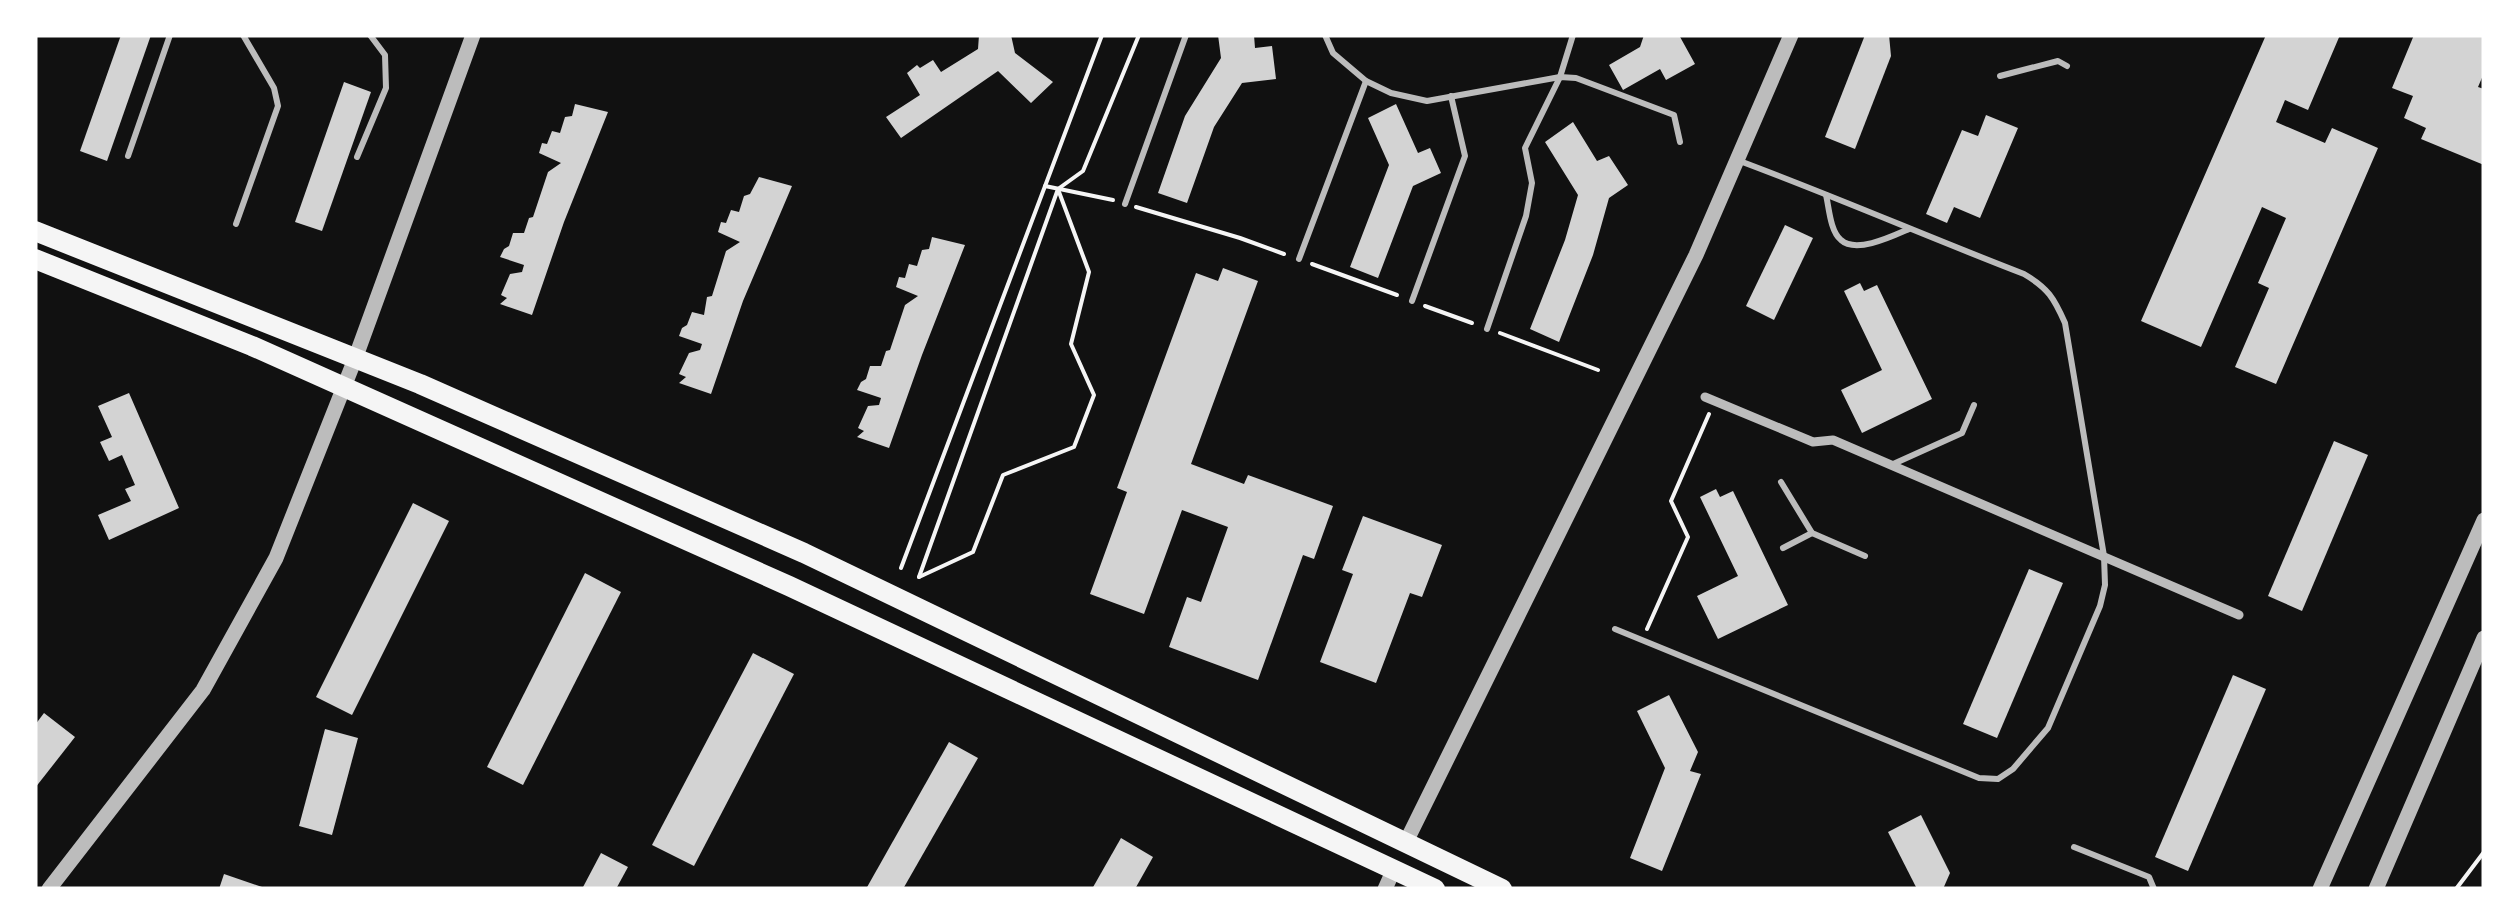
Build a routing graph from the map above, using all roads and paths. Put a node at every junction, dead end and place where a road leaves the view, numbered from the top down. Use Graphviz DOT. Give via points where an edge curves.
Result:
graph roads {
  1 [pos="170,35"];
  2 [pos="243,35"];
  3 [pos="370,35"];
  4 [pos="473,35"];
  5 [pos="1102,35"];
  6 [pos="1139,35"];
  7 [pos="1186,35"];
  8 [pos="1325,35"];
  9 [pos="1572,35"];
  10 [pos="1791,35"];
  11 [pos="2068,66"];
  12 [pos="2000,76"];
  13 [pos="1560,77"];
  14 [pos="1366,81"];
  15 [pos="1451,96"];
  16 [pos="1680,142"];
  17 [pos="128,156"];
  18 [pos="358,157"];
  19 [pos="1736,160"];
  20 [pos="1045,186"];
  21 [pos="1058,189"];
  22 [pos="1826,193"];
  23 [pos="1125,204"];
  24 [pos="236,224"];
  25 [pos="1909,229"];
  26 [pos="35,230"];
  27 [pos="35,258"];
  28 [pos="1300,260"];
  29 [pos="1412,301"];
  30 [pos="1488,329"];
  31 [pos="354,359"];
  32 [pos="1598,370"];
  33 [pos="344,386"];
  34 [pos="1710,399"];
  35 [pos="1974,406"];
  36 [pos="1891,465"];
  37 [pos="1781,482"];
  38 [pos="2484,520"];
  39 [pos="1812,533"];
  40 [pos="1783,548"];
  41 [pos="1865,556"];
  42 [pos="2104,556"];
  43 [pos="901,568"];
  44 [pos="2239,615"];
  45 [pos="1615,629"];
  46 [pos="2484,638"];
  47 [pos="1642,640"];
  48 [pos="1406,842"];
  49 [pos="2074,847"];
  50 [pos="2484,852"];
  51 [pos="1389,879"];
  52 [pos="49,889"];
  53 [pos="1434,889"];
  54 [pos="1502,889"];
  55 [pos="2154,889"];
  56 [pos="2320,889"];
  57 [pos="2376,889"];
  58 [pos="2456,889"];
  1 -- 17 [label="lane"];
  2 -- 24 [label="lane" via="278,106"];
  3 -- 18 [label="lane" via="385,55 386,88"];
  4 -- 31 [label="street"];
  5 -- 20 [label="path"];
  6 -- 21 [label="path" via="1083,171"];
  7 -- 23 [label="lane"];
  8 -- 14 [label="lane" via="1333,53"];
  9 -- 13 [label="lane"];
  10 -- 19 [label="street"];
  11 -- 12 [label="lane" via="2058,61"];
  13 -- 15 [label="lane"];
  13 -- 16 [label="lane" via="1674,115"];
  13 -- 30 [label="lane" via="1525,148 1532,183 1526,216"];
  14 -- 15 [label="lane" via="1427,100"];
  14 -- 28 [label="lane"];
  15 -- 29 [label="lane" via="1465,156"];
  19 -- 22 [label="lane"];
  19 -- 48 [label="street" via="1696,255"];
  20 -- 21 [label="path"];
  20 -- 43 [label="path"];
  21 -- 21 [label="path" via="1089,272 1072,344 1094,395 1074,447 1003,475 974,552 919,577"];
  21 -- 23 [label="path"];
  22 -- 25 [label="lane"];
  22 -- 25 [label="lane" via="1834,230 1850,244 1874,244"];
  23 -- 28 [label="path"];
  25 -- 42 [label="lane" via="2024,274 2054,299 2065,324"];
  26 -- 31 [label="main road"];
  27 -- 33 [label="main road"];
  28 -- 29 [label="path"];
  29 -- 30 [label="path"];
  30 -- 32 [label="path"];
  31 -- 33 [label="street"];
  31 -- 48 [label="main road" via="804,553"];
  33 -- 51 [label="main road" via="789,586"];
  33 -- 52 [label="street" via="276,558 204,690"];
  34 -- 36 [label="street" via="1813,442 1833,440"];
  34 -- 47 [label="path" via="1671,501 1688,537"];
  35 -- 36 [label="lane" via="1962,433"];
  36 -- 42 [label="street"];
  37 -- 39 [label="lane"];
  38 -- 56 [label="street"];
  39 -- 40 [label="lane"];
  39 -- 41 [label="lane"];
  42 -- 44 [label="street"];
  42 -- 47 [label="lane" via="2100,606 2048,728 1998,779 1979,778"];
  45 -- 47 [label="lane"];
  46 -- 57 [label="street"];
  48 -- 54 [label="main road"];
  49 -- 55 [label="lane" via="2149,877"];
  50 -- 58 [label="path"];
  51 -- 53 [label="main road"];
}
